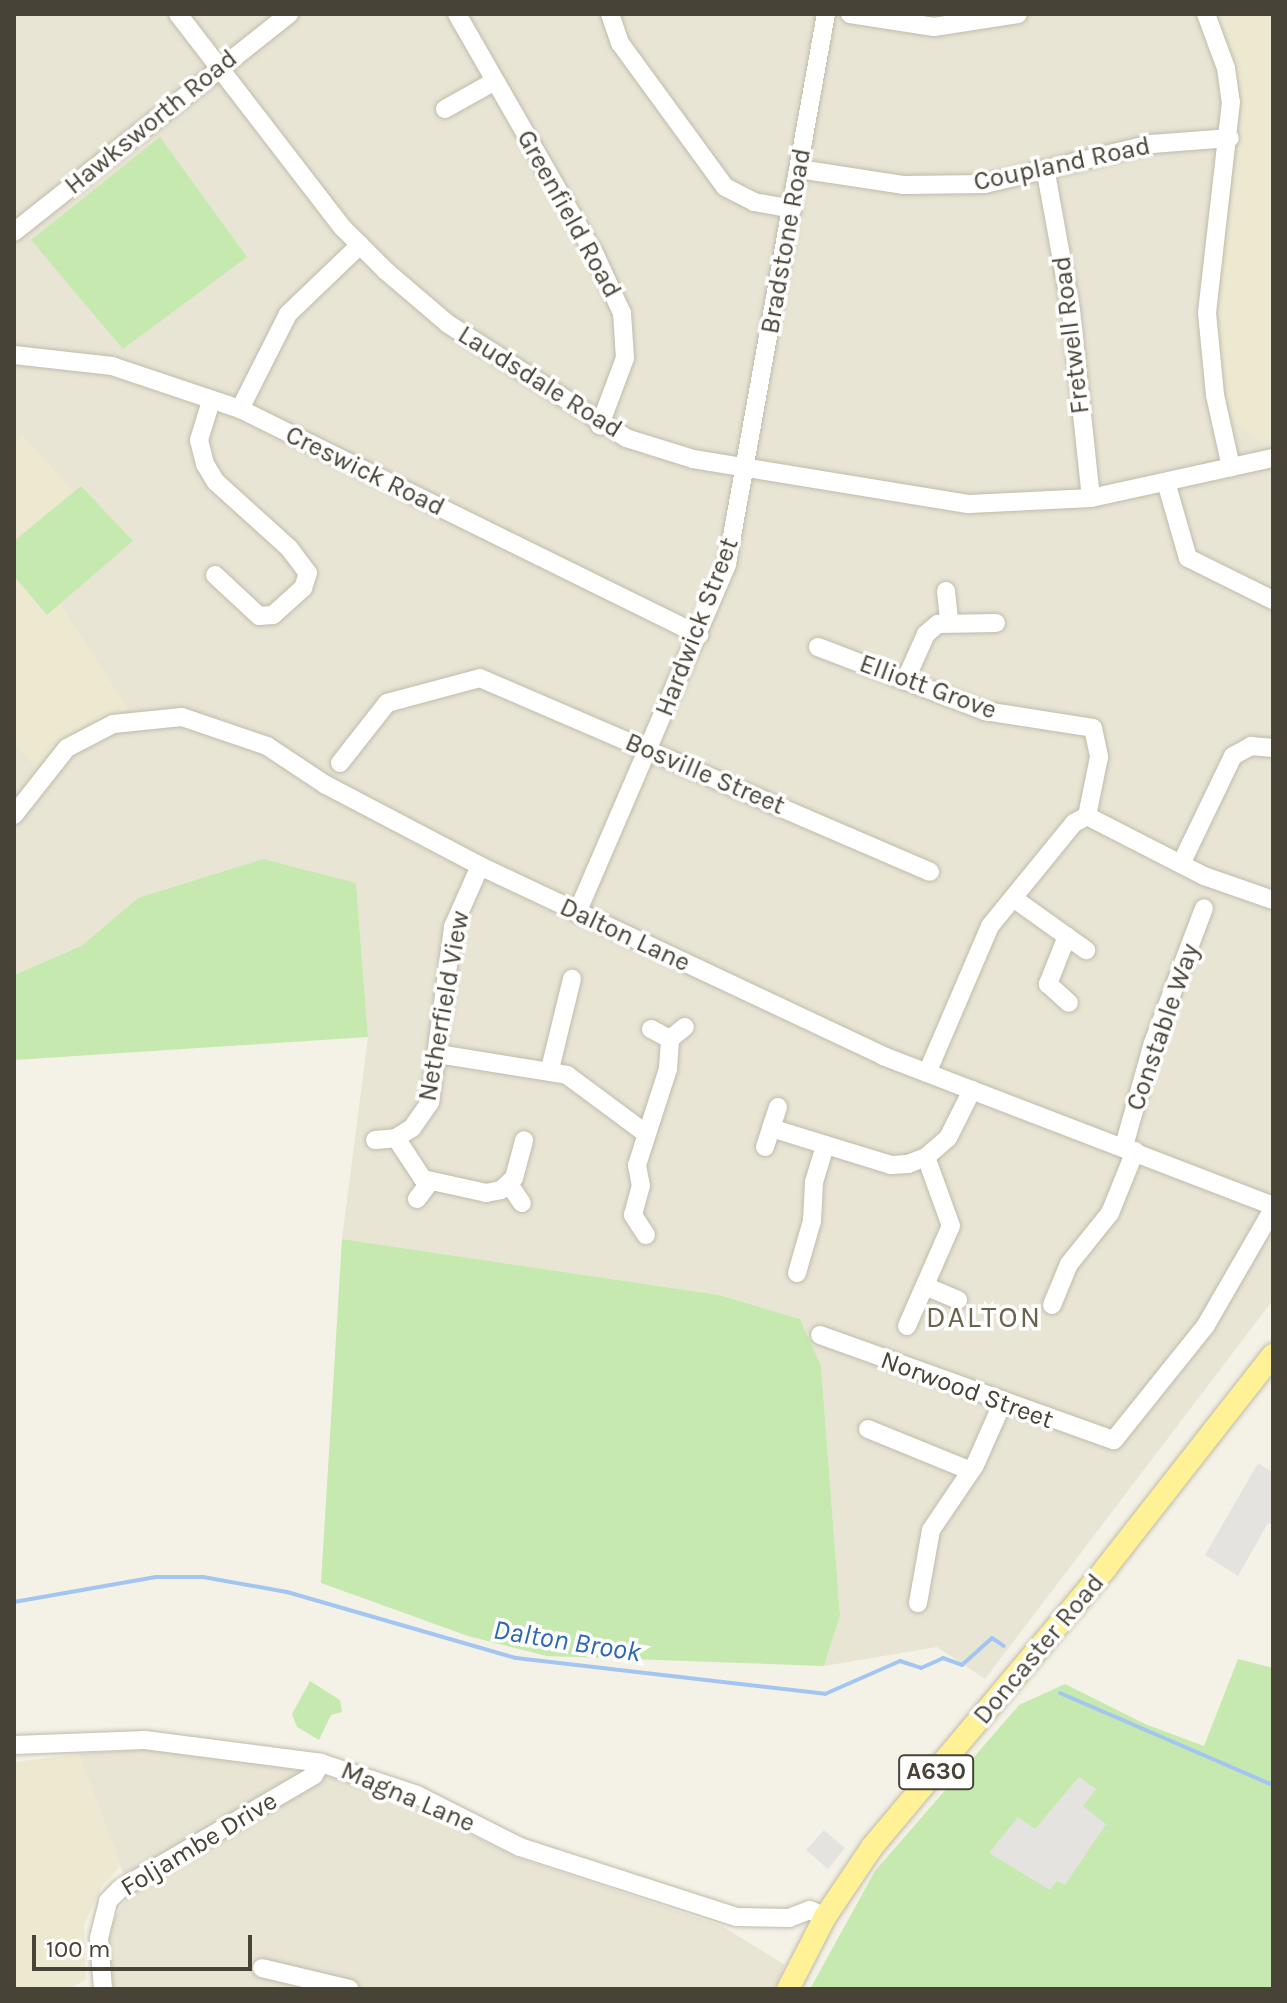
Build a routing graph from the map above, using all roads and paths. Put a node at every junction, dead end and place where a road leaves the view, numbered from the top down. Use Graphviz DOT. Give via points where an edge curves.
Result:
graph roads {
  1 [pos="178,14"];
  2 [pos="289,14"];
  3 [pos="457,14"];
  4 [pos="610,14"];
  5 [pos="826,14"];
  6 [pos="850,14"];
  7 [pos="1018,14"];
  8 [pos="1206,14"];
  9 [pos="218,67"];
  10 [pos="495,81"];
  11 [pos="445,109"];
  12 [pos="1230,138"];
  13 [pos="799,169"];
  14 [pos="1046,173"];
  15 [pos="792,209"];
  16 [pos="14,232"];
  17 [pos="360,245"];
  18 [pos="14,355"];
  19 [pos="211,401"];
  20 [pos="240,409"];
  21 [pos="600,425"];
  22 [pos="1273,458"];
  23 [pos="1231,467"];
  24 [pos="746,468"];
  25 [pos="1166,482"];
  26 [pos="1091,498"];
  27 [pos="215,575"];
  28 [pos="946,591"];
  29 [pos="1273,600"];
  30 [pos="949,620"];
  31 [pos="996,623"];
  32 [pos="699,635"];
  33 [pos="818,647"];
  34 [pos="905,681"];
  35 [pos="649,748"];
  36 [pos="1273,748"];
  37 [pos="363,763"];
  38 [pos="14,815"];
  39 [pos="1087,816"];
  40 [pos="1181,864"];
  41 [pos="480,866"];
  42 [pos="930,872"];
  43 [pos="1013,898"];
  44 [pos="1273,900"];
  45 [pos="1204,908"];
  46 [pos="577,913"];
  47 [pos="1067,936"];
  48 [pos="1086,950"];
  49 [pos="572,979"];
  50 [pos="1069,1003"];
  51 [pos="651,1029"];
  52 [pos="438,1054"];
  53 [pos="550,1069"];
  54 [pos="927,1073"];
  55 [pos="972,1090"];
  56 [pos="778,1107"];
  57 [pos="771,1128"];
  58 [pos="645,1133"];
  59 [pos="396,1138"];
  60 [pos="375,1140"];
  61 [pos="524,1140"];
  62 [pos="825,1146"];
  63 [pos="765,1147"];
  64 [pos="1129,1149"];
  65 [pos="926,1157"];
  66 [pos="430,1182"];
  67 [pos="509,1184"];
  68 [pos="417,1199"];
  69 [pos="522,1203"];
  70 [pos="1273,1207"];
  71 [pos="646,1235"];
  72 [pos="797,1273"];
  73 [pos="925,1286"];
  74 [pos="958,1300"];
  75 [pos="1052,1305"];
  76 [pos="907,1326"];
  77 [pos="820,1335"];
  78 [pos="1273,1355"];
  79 [pos="1002,1404"];
  80 [pos="868,1429"];
  81 [pos="971,1471"];
  82 [pos="913,1594"];
  83 [pos="14,1745"];
  84 [pos="321,1763"];
  85 [pos="820,1927"];
  86 [pos="262,1968"];
  87 [pos="102,1989"];
  88 [pos="350,1989"];
  89 [pos="788,1989"];
  1 -- 9 [label="street, Laudsdale Road"];
  2 -- 9 [label="street, Hawksworth Road"];
  3 -- 10 [label="street, Greenfield Road"];
  4 -- 15 [label="street" via="620,43 710,171 741,197"];
  5 -- 13 [label="street, Bradstone Road"];
  6 -- 7 [label="street" via="934,27"];
  8 -- 12 [label="street" via="1226,68"];
  9 -- 16 [label="street, Hawksworth Road"];
  9 -- 17 [label="street, Laudsdale Road"];
  10 -- 11 [label="street"];
  10 -- 21 [label="street, Greenfield Road" via="596,257 622,313 625,358"];
  12 -- 14 [label="street, Coupland Road" via="1152,144"];
  12 -- 23 [label="street" via="1207,313 1215,395"];
  13 -- 14 [label="street, Coupland Road" via="903,185 985,184"];
  13 -- 15 [label="street, Bradstone Road"];
  14 -- 26 [label="street, Fretwell Road" via="1071,311"];
  15 -- 24 [label="street, Bradstone Road"];
  17 -- 20 [label="street" via="288,314"];
  17 -- 21 [label="street, Laudsdale Road" via="448,324"];
  18 -- 19 [label="street, Creswick Road" via="112,366"];
  19 -- 20 [label="street, Creswick Road"];
  19 -- 27 [label="street" via="199,440 205,464 216,482 289,548 308,573 303,588 273,615 259,616"];
  20 -- 32 [label="street, Creswick Road"];
  21 -- 24 [label="street, Laudsdale Road" via="662,451"];
  22 -- 23 [label="street, Laudsdale Road"];
  23 -- 25 [label="street, Laudsdale Road"];
  24 -- 26 [label="street, Laudsdale Road" via="942,502 1024,504"];
  24 -- 32 [label="street, Hardwick Street" via="727,564"];
  25 -- 26 [label="street, Laudsdale Road"];
  25 -- 29 [label="street" via="1188,558"];
  28 -- 30 [label="street"];
  30 -- 31 [label="street"];
  30 -- 34 [label="street" via="926,634"];
  32 -- 35 [label="street, Hardwick Street"];
  33 -- 34 [label="street, Elliott Grove"];
  34 -- 39 [label="street, Elliott Grove" via="985,711 1093,728 1099,757"];
  35 -- 37 [label="street, Bosville Street" via="480,678 387,703 343,758"];
  35 -- 42 [label="street, Bosville Street"];
  35 -- 46 [label="street, Hardwick Street"];
  36 -- 40 [label="street" via="1251,746 1233,756"];
  38 -- 41 [label="street, Dalton Lane" via="67,748 113,724 182,717 267,746 326,785"];
  39 -- 40 [label="street"];
  39 -- 43 [label="street" via="1074,823"];
  40 -- 44 [label="street"];
  41 -- 46 [label="street, Dalton Lane"];
  41 -- 52 [label="street, Netherfield View" via="453,927"];
  43 -- 47 [label="street"];
  43 -- 54 [label="street" via="990,926"];
  45 -- 64 [label="street, Constable Way" via="1153,1043"];
  46 -- 54 [label="street, Dalton Lane"];
  47 -- 48 [label="street"];
  47 -- 50 [label="street" via="1048,984"];
  49 -- 53 [label="street"];
  51 -- 58 [label="street" via="677,1033"];
  52 -- 53 [label="street"];
  52 -- 59 [label="street, Netherfield View" via="423,1117"];
  53 -- 58 [label="street" via="567,1075"];
  54 -- 55 [label="street, Dalton Lane"];
  55 -- 64 [label="street, Dalton Lane"];
  55 -- 65 [label="street" via="948,1138"];
  56 -- 57 [label="street"];
  57 -- 62 [label="street"];
  57 -- 63 [label="street"];
  58 -- 71 [label="street" via="637,1165 641,1186 632,1208"];
  59 -- 60 [label="street"];
  59 -- 66 [label="street" via="420,1176"];
  61 -- 67 [label="street"];
  62 -- 65 [label="street" via="891,1165"];
  62 -- 72 [label="street"];
  64 -- 70 [label="street, Dalton Lane"];
  64 -- 75 [label="street, Constable Way" via="1110,1213 1069,1264"];
  65 -- 73 [label="street" via="951,1220"];
  66 -- 67 [label="street" via="486,1193"];
  66 -- 68 [label="street"];
  67 -- 69 [label="street"];
  70 -- 79 [label="street, Norwood Street" via="1206,1325 1114,1440"];
  73 -- 74 [label="street"];
  73 -- 76 [label="street"];
  77 -- 79 [label="street, Norwood Street"];
  78 -- 85 [label="main road, Doncaster Road / A630" via="1105,1569 872,1847"];
  79 -- 81 [label="street"];
  80 -- 81 [label="street"];
  81 -- 82 [label="street" via="931,1530"];
  83 -- 84 [label="street, Magna Lane" via="145,1740"];
  84 -- 85 [label="street, Magna Lane" via="417,1795 520,1847 564,1862 737,1917 789,1918 810,1910"];
  84 -- 87 [label="street, Foljambe Drive" via="314,1775 108,1901 101,1928"];
  85 -- 89 [label="main road, Doncaster Road / A630"];
  86 -- 88 [label="street"];
}
